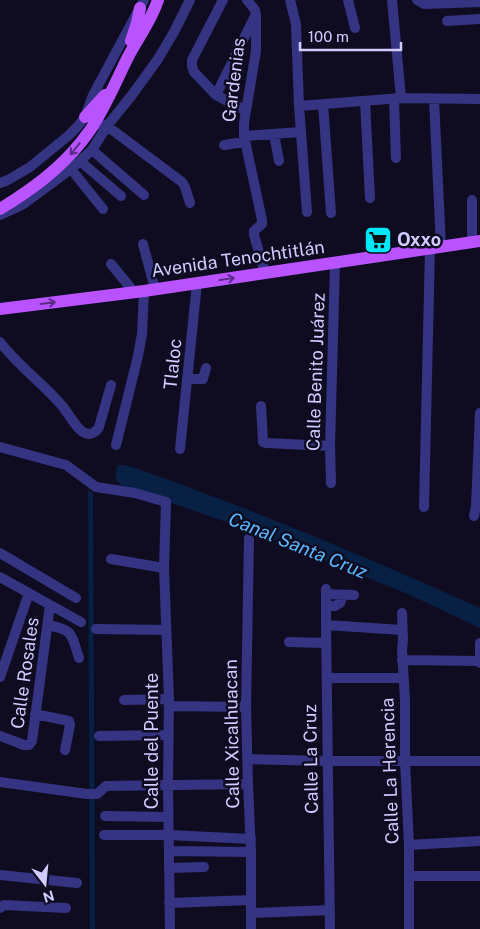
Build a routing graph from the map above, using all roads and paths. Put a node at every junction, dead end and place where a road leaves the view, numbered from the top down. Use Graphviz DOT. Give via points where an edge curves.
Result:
graph roads {
  1 [pos="158,0"];
  2 [pos="190,0"];
  3 [pos="223,0"];
  4 [pos="246,0"];
  5 [pos="290,0"];
  6 [pos="348,0"];
  7 [pos="392,0"];
  8 [pos="417,0"];
  9 [pos="480,2"];
  10 [pos="142,4"];
  11 [pos="256,15"];
  12 [pos="480,19"];
  13 [pos="447,20"];
  14 [pos="355,28"];
  15 [pos="129,55"];
  16 [pos="216,95"];
  17 [pos="397,99"];
  18 [pos="434,99"];
  19 [pos="480,99"];
  20 [pos="365,101"];
  21 [pos="323,104"];
  22 [pos="299,106"];
  23 [pos="246,111"];
  24 [pos="95,122"];
  25 [pos="301,132"];
  26 [pos="274,134"];
  27 [pos="244,139"];
  28 [pos="224,145"];
  29 [pos="92,150"];
  30 [pos="396,158"];
  31 [pos="80,161"];
  32 [pos="279,161"];
  33 [pos="71,169"];
  34 [pos="0,183"];
  35 [pos="144,195"];
  36 [pos="121,196"];
  37 [pos="370,198"];
  38 [pos="472,200"];
  39 [pos="190,203"];
  40 [pos="0,208"];
  41 [pos="103,209"];
  42 [pos="307,212"];
  43 [pos="331,213"];
  44 [pos="0,215"];
  45 [pos="476,241"];
  46 [pos="143,244"];
  47 [pos="435,247"];
  48 [pos="335,263"];
  49 [pos="111,264"];
  50 [pos="265,273"];
  51 [pos="197,283"];
  52 [pos="144,290"];
  53 [pos="0,309"];
  54 [pos="0,342"];
  55 [pos="206,368"];
  56 [pos="188,378"];
  57 [pos="111,385"];
  58 [pos="261,406"];
  59 [pos="480,413"];
  60 [pos="116,445"];
  61 [pos="330,446"];
  62 [pos="1,448"];
  63 [pos="180,449"];
  64 [pos="330,483"];
  65 [pos="424,507"];
  66 [pos="474,516"];
  67 [pos="249,538"];
  68 [pos="0,553"];
  69 [pos="111,559"];
  70 [pos="164,568"];
  71 [pos="0,577"];
  72 [pos="29,593"];
  73 [pos="343,595"];
  74 [pos="354,595"];
  75 [pos="76,598"];
  76 [pos="50,605"];
  77 [pos="326,606"];
  78 [pos="402,613"];
  79 [pos="81,622"];
  80 [pos="48,625"];
  81 [pos="326,625"];
  82 [pos="96,629"];
  83 [pos="166,630"];
  84 [pos="402,630"];
  85 [pos="289,642"];
  86 [pos="326,643"];
  87 [pos="480,643"];
  88 [pos="79,658"];
  89 [pos="402,660"];
  90 [pos="480,662"];
  91 [pos="0,677"];
  92 [pos="327,678"];
  93 [pos="403,678"];
  94 [pos="124,700"];
  95 [pos="169,702"];
  96 [pos="246,707"];
  97 [pos="36,714"];
  98 [pos="169,735"];
  99 [pos="0,736"];
  100 [pos="99,736"];
  101 [pos="64,750"];
  102 [pos="247,759"];
  103 [pos="328,761"];
  104 [pos="405,761"];
  105 [pos="480,761"];
  106 [pos="0,782"];
  107 [pos="248,784"];
  108 [pos="168,786"];
  109 [pos="105,816"];
  110 [pos="168,817"];
  111 [pos="169,835"];
  112 [pos="104,836"];
  113 [pos="251,839"];
  114 [pos="480,841"];
  115 [pos="408,845"];
  116 [pos="169,851"];
  117 [pos="251,852"];
  118 [pos="204,867"];
  119 [pos="169,868"];
  120 [pos="0,875"];
  121 [pos="409,876"];
  122 [pos="480,876"];
  123 [pos="77,882"];
  124 [pos="251,900"];
  125 [pos="169,903"];
  126 [pos="0,908"];
  127 [pos="66,908"];
  128 [pos="330,910"];
  129 [pos="251,914"];
  130 [pos="170,929"];
  131 [pos="251,929"];
  132 [pos="330,929"];
  133 [pos="410,929"];
  1 -- 15 [label="main road"];
  2 -- 24 [label="street" via="158,59 132,95"];
  3 -- 16 [label="street" via="192,60 194,72"];
  4 -- 11 [label="street, Gardenias"];
  5 -- 22 [label="street" via="296,24"];
  6 -- 14 [label="street"];
  7 -- 17 [label="street"];
  8 -- 9 [label="street" via="424,4"];
  10 -- 15 [label="main road"];
  10 -- 24 [label="street" via="94,95"];
  11 -- 16 [label="street"];
  11 -- 23 [label="street, Gardenias" via="256,51"];
  12 -- 13 [label="street"];
  15 -- 24 [label="main road"];
  16 -- 23 [label="street"];
  17 -- 18 [label="street"];
  17 -- 20 [label="street"];
  17 -- 30 [label="street"];
  18 -- 19 [label="street"];
  18 -- 47 [label="street"];
  20 -- 21 [label="street"];
  20 -- 37 [label="street"];
  21 -- 22 [label="street"];
  21 -- 43 [label="street"];
  22 -- 25 [label="street"];
  23 -- 27 [label="street, Gardenias"];
  24 -- 29 [label="street"];
  24 -- 34 [label="street" via="77,127 30,167"];
  24 -- 39 [label="street" via="182,182"];
  24 -- 40 [label="main road, one-way" via="59,167"];
  25 -- 26 [label="street"];
  25 -- 42 [label="street"];
  26 -- 27 [label="street"];
  26 -- 32 [label="street"];
  27 -- 28 [label="street"];
  27 -- 50 [label="street, Gardenias" via="262,220 254,235"];
  29 -- 31 [label="street"];
  29 -- 35 [label="street"];
  31 -- 33 [label="street"];
  31 -- 36 [label="street"];
  33 -- 41 [label="street"];
  33 -- 44 [label="street" via="22,205"];
  38 -- 45 [label="street"];
  45 -- 47 [label="main road, Avenida Tenochtitlán"];
  46 -- 52 [label="street"];
  47 -- 48 [label="main road, Avenida Tenochtitlán"];
  47 -- 65 [label="street"];
  48 -- 50 [label="main road, Avenida Tenochtitlán"];
  48 -- 61 [label="street, Calle Benito Juárez"];
  49 -- 52 [label="street"];
  51 -- 50 [label="main road, Avenida Tenochtitlán, one-way"];
  51 -- 52 [label="main road, Avenida Tenochtitlán"];
  51 -- 56 [label="street, Tlaloc"];
  53 -- 52 [label="main road, Avenida Tenochtitlán, one-way"];
  52 -- 60 [label="street" via="142,334"];
  54 -- 57 [label="street" via="84,433 92,434 99,427"];
  55 -- 56 [label="street" via="203,379"];
  56 -- 63 [label="street, Tlaloc"];
  58 -- 61 [label="street" via="263,442"];
  59 -- 66 [label="street"];
  61 -- 64 [label="street, Calle Benito Juárez"];
  62 -- 70 [label="street, Calle del Puente" via="66,465 96,487 135,492 166,502"];
  67 -- 96 [label="street, Calle Xicalhuacan"];
  68 -- 75 [label="street"];
  69 -- 70 [label="street"];
  70 -- 83 [label="street, Calle del Puente"];
  71 -- 72 [label="street"];
  72 -- 76 [label="street"];
  72 -- 91 [label="street"];
  73 -- 74 [label="street"];
  73 -- 77 [label="street" via="340,604"];
  73 -- 77 [label="street, Calle La Cruz" via="326,591"];
  76 -- 79 [label="street"];
  76 -- 80 [label="street, Calle Rosales"];
  77 -- 81 [label="street, Calle La Cruz"];
  78 -- 84 [label="street, Calle La Herencia"];
  80 -- 88 [label="street" via="69,632"];
  80 -- 97 [label="street, Calle Rosales"];
  81 -- 84 [label="street"];
  81 -- 86 [label="street, Calle La Cruz"];
  82 -- 83 [label="street"];
  83 -- 95 [label="street, Calle del Puente"];
  84 -- 89 [label="street, Calle La Herencia"];
  85 -- 86 [label="street"];
  86 -- 92 [label="street, Calle La Cruz"];
  87 -- 90 [label="street"];
  89 -- 90 [label="street"];
  89 -- 93 [label="street, Calle La Herencia"];
  92 -- 93 [label="street"];
  92 -- 103 [label="street, Calle La Cruz"];
  93 -- 104 [label="street, Calle La Herencia"];
  94 -- 95 [label="street"];
  95 -- 96 [label="street"];
  95 -- 98 [label="street, Calle del Puente"];
  96 -- 102 [label="street, Calle Xicalhuacan"];
  97 -- 99 [label="street, Calle Rosales" via="29,745"];
  97 -- 101 [label="street" via="69,721"];
  98 -- 100 [label="street"];
  98 -- 108 [label="street, Calle del Puente"];
  102 -- 103 [label="street"];
  102 -- 107 [label="street, Calle Xicalhuacan"];
  103 -- 104 [label="street"];
  103 -- 128 [label="street, Calle La Cruz"];
  104 -- 105 [label="street"];
  104 -- 115 [label="street, Calle La Herencia"];
  106 -- 108 [label="street" via="92,794 106,786"];
  107 -- 108 [label="street"];
  107 -- 113 [label="street, Calle Xicalhuacan"];
  108 -- 110 [label="street, Calle del Puente"];
  109 -- 110 [label="street"];
  110 -- 111 [label="street, Calle del Puente"];
  111 -- 112 [label="street"];
  111 -- 113 [label="street"];
  111 -- 116 [label="street, Calle del Puente"];
  113 -- 117 [label="street, Calle Xicalhuacan"];
  114 -- 115 [label="street"];
  115 -- 121 [label="street, Calle La Herencia"];
  116 -- 117 [label="street"];
  116 -- 119 [label="street, Calle del Puente"];
  117 -- 124 [label="street, Calle Xicalhuacan"];
  118 -- 119 [label="street"];
  119 -- 125 [label="street, Calle del Puente"];
  120 -- 123 [label="street"];
  121 -- 122 [label="street"];
  121 -- 133 [label="street, Calle La Herencia"];
  124 -- 125 [label="street"];
  124 -- 129 [label="street, Calle Xicalhuacan"];
  125 -- 130 [label="street, Calle del Puente"];
  126 -- 127 [label="street" via="4,905"];
  128 -- 129 [label="street"];
  128 -- 132 [label="street, Calle La Cruz"];
  129 -- 131 [label="street, Calle Xicalhuacan"];
}
